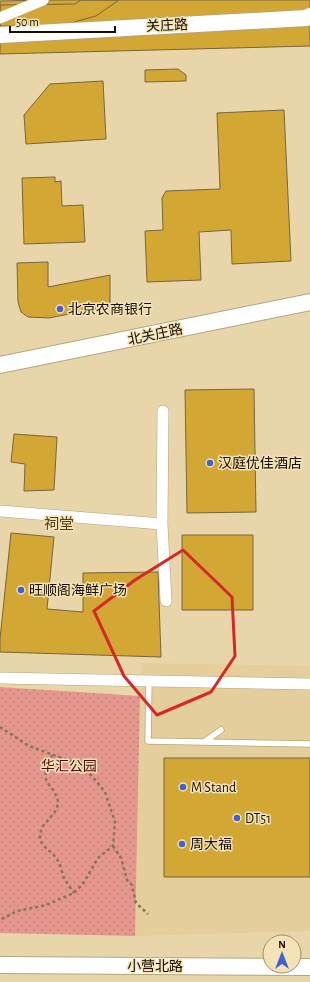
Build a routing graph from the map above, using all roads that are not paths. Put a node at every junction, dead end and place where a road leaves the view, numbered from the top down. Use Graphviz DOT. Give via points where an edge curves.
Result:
graph roads {
  1 [pos="39,1"];
  2 [pos="310,16"];
  3 [pos="0,18"];
  4 [pos="0,35"];
  5 [pos="310,302"];
  6 [pos="0,365"];
  7 [pos="163,411"];
  8 [pos="0,511"];
  9 [pos="162,524"];
  10 [pos="166,601"];
  11 [pos="0,678"];
  12 [pos="149,681"];
  13 [pos="310,684"];
  14 [pos="221,730"];
  15 [pos="204,742"];
  16 [pos="310,744"];
  17 [pos="0,965"];
  18 [pos="310,967"];
  1 -- 3 [label="street"];
  2 -- 4 [label="street, 关庄路"];
  5 -- 6 [label="street, 北关庄路"];
  7 -- 9 [label="street"];
  8 -- 9 [label="street"];
  9 -- 10 [label="street"];
  11 -- 12 [label="street"];
  12 -- 13 [label="street"];
  12 -- 15 [label="lane" via="148,741"];
  14 -- 15 [label="lane"];
  15 -- 16 [label="lane"];
  17 -- 18 [label="street, 小营北路"];
}
